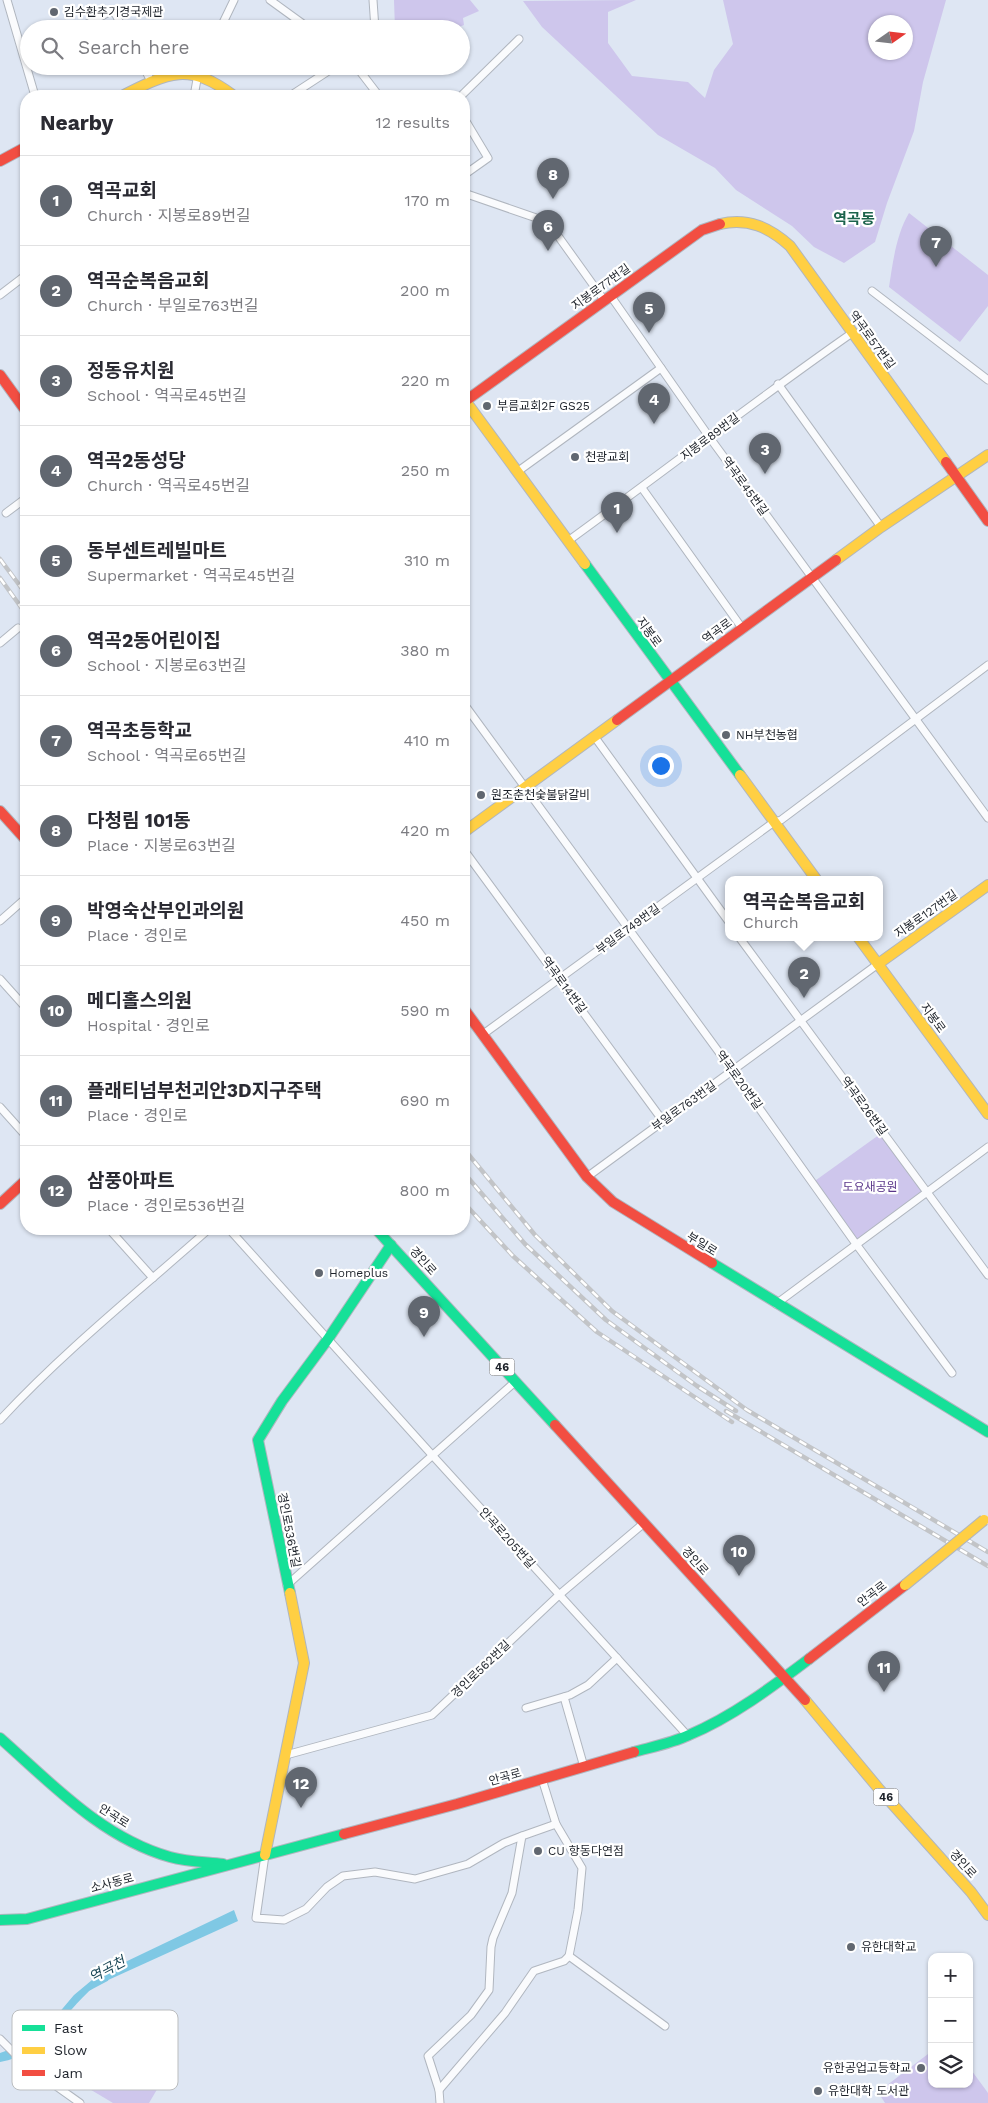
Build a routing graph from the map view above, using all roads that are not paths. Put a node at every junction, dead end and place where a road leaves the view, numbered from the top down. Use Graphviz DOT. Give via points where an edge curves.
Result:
graph roads {
  1 [pos="8,0"];
  2 [pos="234,0"];
  3 [pos="270,0"];
  4 [pos="373,0"];
  5 [pos="94,20"];
  6 [pos="118,20"];
  7 [pos="224,20"];
  8 [pos="298,20"];
  9 [pos="374,20"];
  10 [pos="20,37"];
  11 [pos="519,39"];
  12 [pos="30,75"];
  13 [pos="148,75"];
  14 [pos="172,75"];
  15 [pos="199,75"];
  16 [pos="206,75"];
  17 [pos="322,75"];
  18 [pos="363,75"];
  19 [pos="151,81"];
  20 [pos="34,90"];
  21 [pos="134,90"];
  22 [pos="195,90"];
  23 [pos="226,90"];
  24 [pos="299,90"];
  25 [pos="374,90"];
  26 [pos="467,90"];
  27 [pos="470,128"];
  28 [pos="20,148"];
  29 [pos="3,158"];
  30 [pos="470,171"];
  31 [pos="470,195"];
  32 [pos="761,226"];
  33 [pos="20,280"];
  34 [pos="872,290"];
  35 [pos="0,295"];
  36 [pos="607,298"];
  37 [pos="852,333"];
  38 [pos="661,368"];
  39 [pos="0,375"];
  40 [pos="988,380"];
  41 [pos="778,384"];
  42 [pos="470,396"];
  43 [pos="20,403"];
  44 [pos="470,408"];
  45 [pos="710,438"];
  46 [pos="988,455"];
  47 [pos="517,472"];
  48 [pos="955,476"];
  49 [pos="642,488"];
  50 [pos="20,502"];
  51 [pos="6,513"];
  52 [pos="988,520"];
  53 [pos="881,527"];
  54 [pos="568,541"];
  55 [pos="812,578"];
  56 [pos="18,628"];
  57 [pos="742,628"];
  58 [pos="0,643"];
  59 [pos="988,664"];
  60 [pos="670,681"];
  61 [pos="470,712"];
  62 [pos="916,719"];
  63 [pos="594,736"];
  64 [pos="524,788"];
  65 [pos="0,811"];
  66 [pos="988,818"];
  67 [pos="774,822"];
  68 [pos="470,828"];
  69 [pos="20,833"];
  70 [pos="470,858"];
  71 [pos="814,876"];
  72 [pos="697,879"];
  73 [pos="988,885"];
  74 [pos="20,903"];
  75 [pos="725,917"];
  76 [pos="0,921"];
  77 [pos="628,929"];
  78 [pos="743,941"];
  79 [pos="861,941"];
  80 [pos="878,964"];
  81 [pos="0,979"];
  82 [pos="559,979"];
  83 [pos="20,1001"];
  84 [pos="470,1018"];
  85 [pos="800,1020"];
  86 [pos="482,1035"];
  87 [pos="732,1070"];
  88 [pos="0,1107"];
  89 [pos="988,1114"];
  90 [pos="663,1121"];
  91 [pos="20,1129"];
  92 [pos="988,1148"];
  93 [pos="587,1178"];
  94 [pos="20,1186"];
  95 [pos="927,1193"];
  96 [pos="0,1204"];
  97 [pos="114,1235"];
  98 [pos="202,1235"];
  99 [pos="234,1235"];
  100 [pos="382,1235"];
  101 [pos="856,1244"];
  102 [pos="391,1245"];
  103 [pos="988,1275"];
  104 [pos="153,1278"];
  105 [pos="776,1304"];
  106 [pos="328,1339"];
  107 [pos="952,1372"];
  108 [pos="516,1382"];
  109 [pos="0,1420"];
  110 [pos="988,1432"];
  111 [pos="433,1456"];
  112 [pos="986,1518"];
  113 [pos="644,1524"];
  114 [pos="287,1584"];
  115 [pos="559,1595"];
  116 [pos="617,1658"];
  117 [pos="784,1677"];
  118 [pos="564,1697"];
  119 [pos="526,1708"];
  120 [pos="688,1736"];
  121 [pos="0,1738"];
  122 [pos="286,1755"];
  123 [pos="584,1767"];
  124 [pos="542,1780"];
  125 [pos="556,1824"];
  126 [pos="522,1836"];
  127 [pos="265,1856"];
  128 [pos="229,1865"];
  129 [pos="988,1915"];
  130 [pos="0,1920"];
  131 [pos="569,1956"];
  132 [pos="665,2026"];
  133 [pos="0,2040"];
  134 [pos="12,2051"];
  135 [pos="61,2090"];
  136 [pos="440,2090"];
  137 [pos="80,2103"];
  138 [pos="440,2103"];
  1 -- 10 [label="street"];
  2 -- 7 [label="street"];
  3 -- 8 [label="street"];
  4 -- 9 [label="street"];
  5 -- 6 [label="street" via="109,12 115,13"];
  11 -- 26 [label="street"];
  12 -- 20 [label="street"];
  13 -- 19 [label="street"];
  14 -- 19 [label="street"];
  15 -- 22 [label="street"];
  16 -- 23 [label="street"];
  17 -- 24 [label="street"];
  18 -- 25 [label="street"];
  19 -- 21 [label="street"];
  27 -- 30 [label="street" via="488,158"];
  28 -- 29 [label="street"];
  31 -- 36 [label="street, 역곡로45번길" via="548,222"];
  32 -- 36 [label="street, 지봉로77번길" via="741,221 714,225"];
  32 -- 37 [label="street, 역곡로57번길" via="790,246"];
  33 -- 35 [label="street"];
  34 -- 40 [label="street"];
  36 -- 38 [label="street, 역곡로45번길"];
  36 -- 42 [label="street, 지봉로77번길"];
  37 -- 41 [label="street, 지봉로89번길"];
  37 -- 48 [label="street, 역곡로57번길"];
  38 -- 45 [label="street, 역곡로45번길"];
  38 -- 47 [label="street"];
  39 -- 43 [label="street"];
  41 -- 45 [label="street, 지봉로89번길"];
  41 -- 53 [label="street"];
  44 -- 47 [label="street, 지봉로"];
  45 -- 49 [label="street, 지봉로89번길"];
  45 -- 55 [label="street, 역곡로45번길"];
  46 -- 48 [label="street, 역곡로"];
  47 -- 54 [label="street, 지봉로"];
  48 -- 52 [label="street, 역곡로57번길"];
  48 -- 53 [label="street, 역곡로"];
  49 -- 54 [label="street, 지봉로89번길"];
  49 -- 57 [label="street"];
  50 -- 51 [label="street"];
  53 -- 55 [label="street, 역곡로"];
  54 -- 60 [label="street, 지봉로"];
  55 -- 57 [label="street, 역곡로"];
  55 -- 62 [label="street, 역곡로45번길"];
  56 -- 58 [label="street"];
  57 -- 60 [label="street, 역곡로"];
  59 -- 62 [label="street, 부일로749번길"];
  60 -- 63 [label="street, 역곡로"];
  60 -- 67 [label="street, 지봉로"];
  61 -- 64 [label="street, 역곡로20번길"];
  62 -- 66 [label="street, 역곡로45번길"];
  62 -- 67 [label="street, 부일로749번길"];
  63 -- 64 [label="street, 역곡로"];
  63 -- 72 [label="street"];
  64 -- 68 [label="street, 역곡로"];
  64 -- 77 [label="street, 역곡로20번길"];
  65 -- 69 [label="street"];
  67 -- 71 [label="street, 지봉로"];
  67 -- 72 [label="street, 부일로749번길"];
  70 -- 82 [label="street, 역곡로14번길"];
  72 -- 75 [label="street"];
  72 -- 77 [label="street, 부일로749번길"];
  73 -- 80 [label="street, 지봉로127번길"];
  74 -- 76 [label="street"];
  77 -- 82 [label="street, 부일로749번길"];
  77 -- 87 [label="street, 역곡로20번길"];
  78 -- 85 [label="street, 역곡로26번길"];
  79 -- 80 [label="street, 지봉로"];
  80 -- 85 [label="street, 부일로763번길"];
  80 -- 89 [label="street, 지봉로"];
  81 -- 83 [label="street"];
  82 -- 86 [label="street, 부일로749번길"];
  82 -- 90 [label="street, 역곡로14번길"];
  84 -- 86 [label="street, 부일로"];
  85 -- 87 [label="street, 부일로763번길"];
  85 -- 95 [label="street, 역곡로26번길"];
  86 -- 93 [label="street, 부일로"];
  87 -- 90 [label="street, 부일로763번길"];
  87 -- 101 [label="street, 역곡로20번길"];
  88 -- 91 [label="street"];
  90 -- 93 [label="street, 부일로763번길"];
  92 -- 95 [label="street"];
  93 -- 105 [label="street, 부일로" via="629,1213"];
  94 -- 96 [label="street"];
  95 -- 101 [label="street"];
  95 -- 103 [label="street, 역곡로26번길"];
  97 -- 104 [label="street"];
  98 -- 104 [label="street"];
  99 -- 106 [label="street, 안곡로205번길"];
  100 -- 102 [label="street, 경인로 / 46"];
  101 -- 105 [label="street"];
  101 -- 107 [label="street, 역곡로20번길"];
  102 -- 106 [label="street, 경인로536번길"];
  102 -- 108 [label="street, 경인로 / 46"];
  104 -- 109 [label="street"];
  105 -- 110 [label="street, 부일로"];
  106 -- 111 [label="street, 안곡로205번길"];
  106 -- 114 [label="street, 경인로536번길" via="258,1440"];
  108 -- 111 [label="street"];
  108 -- 113 [label="street, 경인로 / 46"];
  111 -- 114 [label="street"];
  111 -- 115 [label="street, 안곡로205번길"];
  112 -- 117 [label="street, 안곡로, bridge" via="905,1585"];
  113 -- 115 [label="street, 경인로562번길"];
  113 -- 117 [label="street, 경인로 / 46"];
  114 -- 122 [label="street, 경인로536번길" via="304,1663"];
  115 -- 116 [label="street, 안곡로205번길"];
  115 -- 122 [label="street, 경인로562번길" via="432,1715"];
  116 -- 118 [label="street" via="588,1685"];
  116 -- 120 [label="street, 안곡로205번길"];
  117 -- 120 [label="street, 안곡로" via="711,1725"];
  117 -- 129 [label="street, 경인로 / 46"];
  118 -- 119 [label="street"];
  118 -- 123 [label="street"];
  120 -- 123 [label="street, 안곡로"];
  121 -- 128 [label="street, 안곡로" via="97,1822 132,1842 170,1857"];
  122 -- 127 [label="street, 경인로536번길"];
  123 -- 124 [label="street, 안곡로"];
  124 -- 125 [label="street"];
  124 -- 127 [label="street, 안곡로"];
  125 -- 126 [label="street"];
  125 -- 131 [label="street" via="582,1868"];
  126 -- 127 [label="street" via="504,1842 468,1864 415,1879 375,1872 343,1876 306,1908 284,1920 256,1918"];
  126 -- 136 [label="street" via="512,1893 491,1947 489,1990 471,2015 428,2056"];
  127 -- 128 [label="street, 안곡로"];
  128 -- 130 [label="street, 소사동로" via="27,1919"];
  131 -- 132 [label="street"];
  131 -- 136 [label="street" via="564,1961 534,1971 505,2013"];
  133 -- 134 [label="street"];
  135 -- 137 [label="street"];
  136 -- 138 [label="street"];
}
